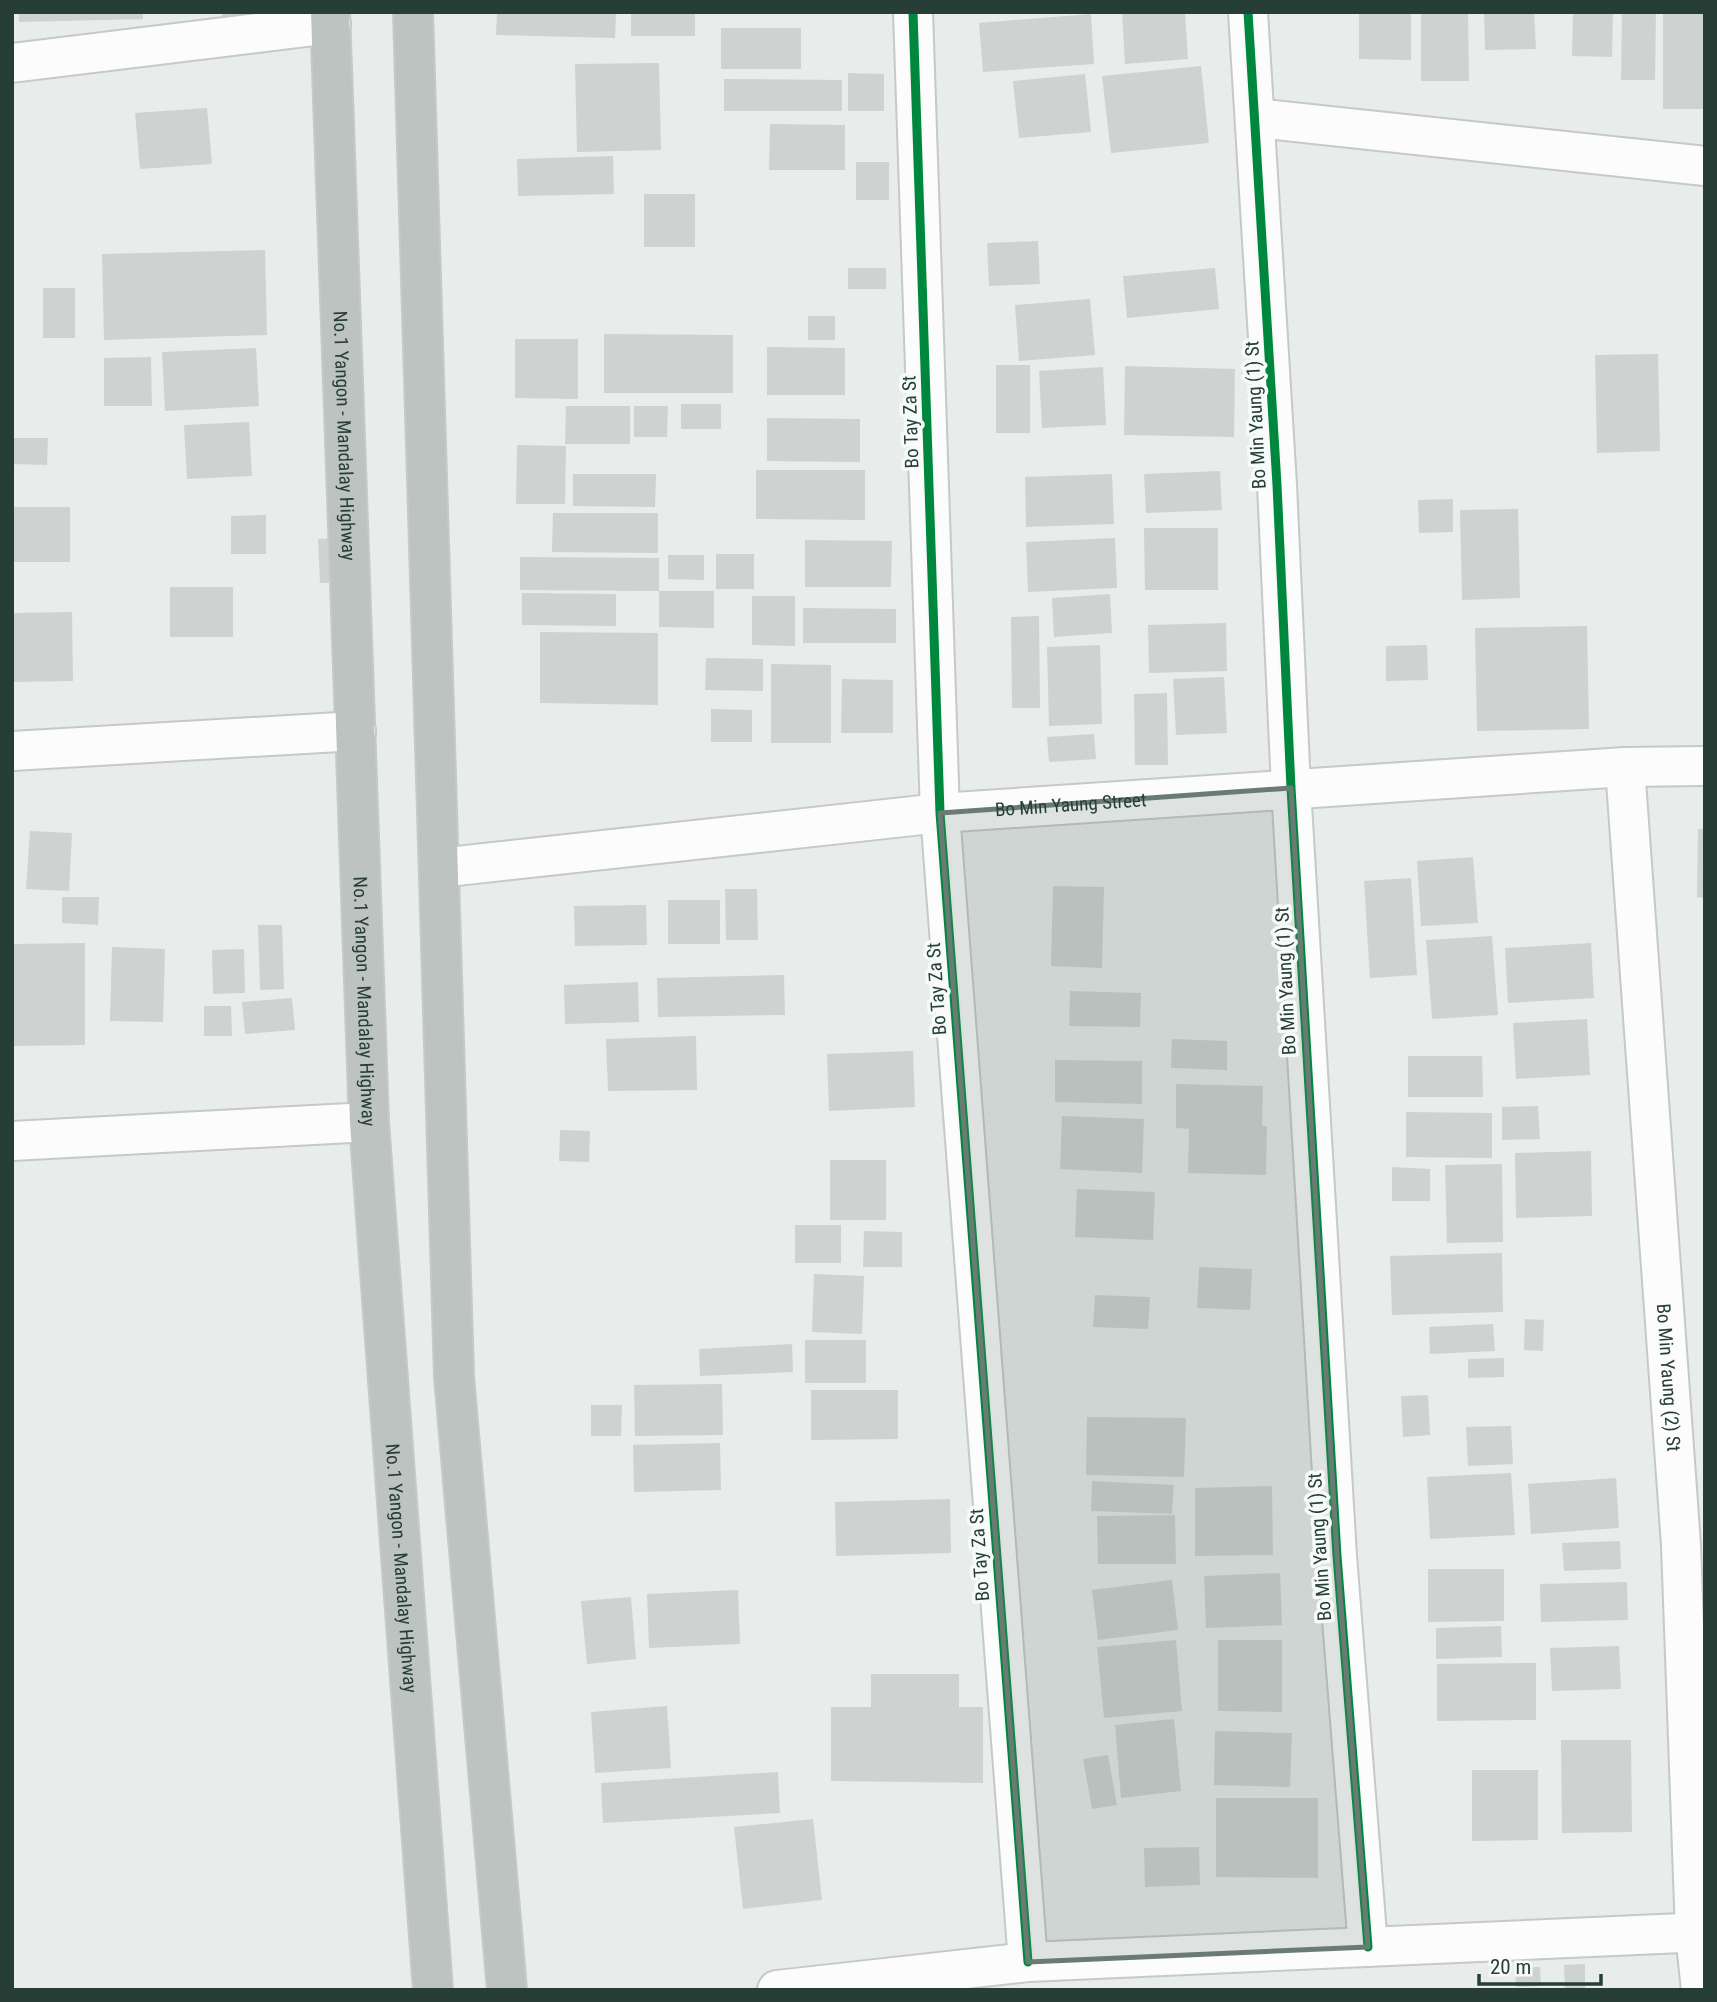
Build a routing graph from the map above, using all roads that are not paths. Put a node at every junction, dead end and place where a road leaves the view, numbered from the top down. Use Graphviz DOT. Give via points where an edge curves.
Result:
graph roads {
  1 [pos="413,12"];
  2 [pos="914,12"];
  3 [pos="1248,12"];
  4 [pos="330,18"];
  5 [pos="12,63"];
  6 [pos="1256,118"];
  7 [pos="1705,166"];
  8 [pos="356,731"];
  9 [pos="12,751"];
  10 [pos="1705,766"];
  11 [pos="1625,767"];
  12 [pos="1291,788"];
  13 [pos="940,813"];
  14 [pos="439,868"];
  15 [pos="369,1122"];
  16 [pos="12,1141"];
  17 [pos="1693,1544"];
  18 [pos="1700,1933"];
  19 [pos="1368,1947"];
  20 [pos="1028,1962"];
  21 [pos="433,1990"];
  22 [pos="507,1990"];
  23 [pos="777,1990"];
  24 [pos="1701,1990"];
  1 -- 14 [label="highway"];
  2 -- 13 [label="street, Bo Tay Za St"];
  3 -- 6 [label="street, Bo Min Yaung (1) St"];
  4 -- 5 [label="street"];
  4 -- 8 [label="highway, No.1 Yangon - Mandalay Highway"];
  6 -- 7 [label="street"];
  6 -- 12 [label="street, Bo Min Yaung (1) St"];
  8 -- 9 [label="street"];
  8 -- 15 [label="highway, No.1 Yangon - Mandalay Highway"];
  10 -- 11 [label="street, Bo Min Yaung Street"];
  11 -- 12 [label="street, Bo Min Yaung Street"];
  11 -- 17 [label="street, Bo Min Yaung (2) St"];
  12 -- 13 [label="street, Bo Min Yaung Street"];
  12 -- 19 [label="street, Bo Min Yaung (1) St" via="1337,1556"];
  13 -- 14 [label="street, Bo Min Yaung Street"];
  13 -- 20 [label="street, Bo Tay Za St"];
  14 -- 22 [label="highway" via="454,1376"];
  15 -- 16 [label="street"];
  15 -- 21 [label="highway, No.1 Yangon - Mandalay Highway"];
  17 -- 18 [label="street, Bo Min Yaung (2) St"];
  18 -- 19 [label="street"];
  18 -- 24 [label="street, Bo Min Yaung (2) St"];
  19 -- 20 [label="street"];
  20 -- 23 [label="street"];
}
